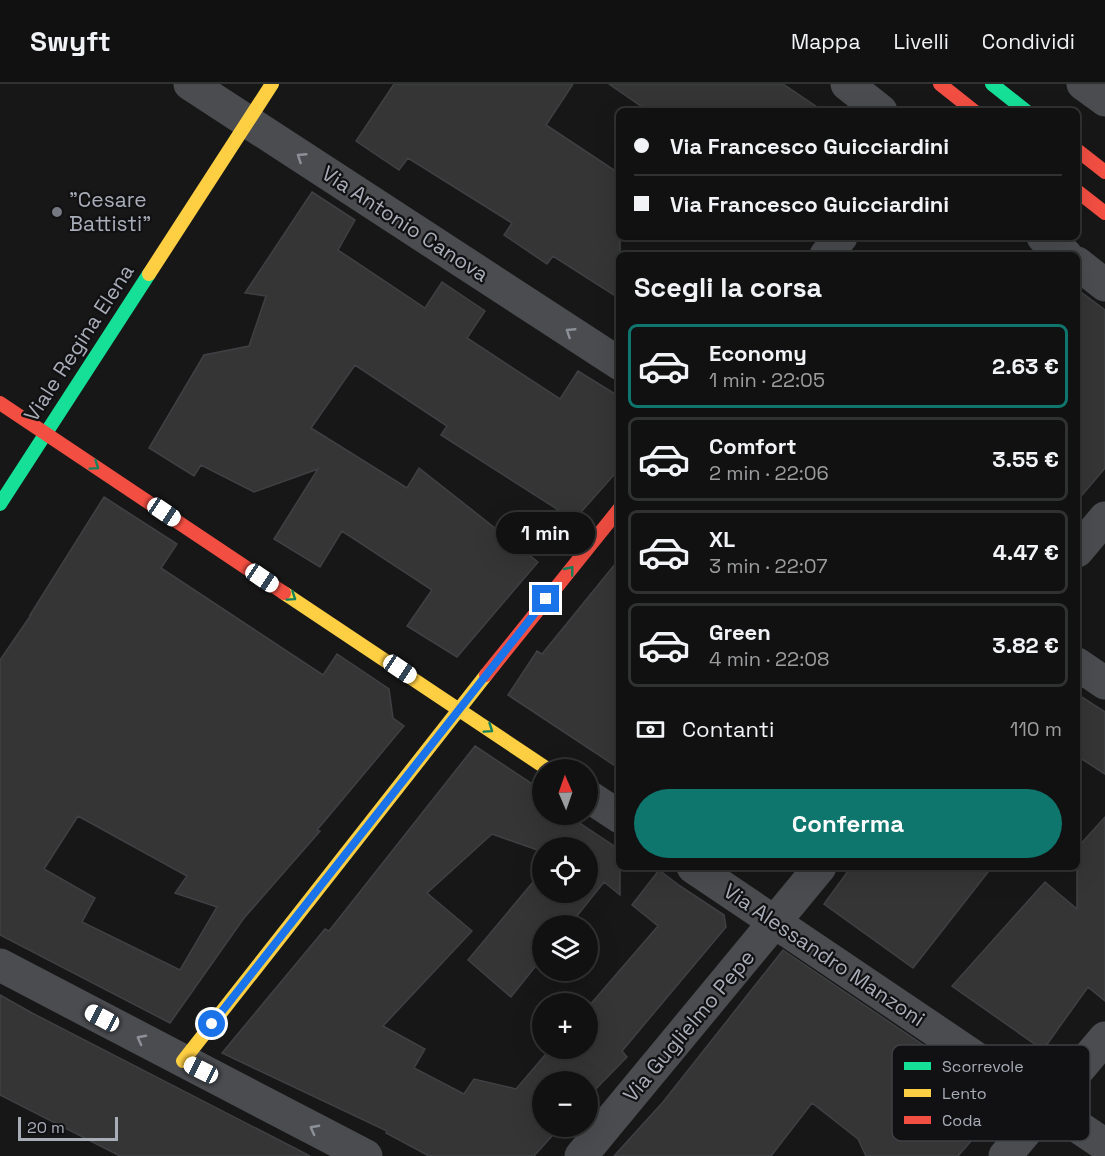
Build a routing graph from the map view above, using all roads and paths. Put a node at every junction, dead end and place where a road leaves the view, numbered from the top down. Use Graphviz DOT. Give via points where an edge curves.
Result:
graph roads {
  1 [pos="190,84"];
  2 [pos="272,84"];
  3 [pos="847,84"];
  4 [pos="940,84"];
  5 [pos="992,84"];
  6 [pos="1083,84"];
  7 [pos="1105,100"];
  8 [pos="877,108"];
  9 [pos="970,108"];
  10 [pos="1022,108"];
  11 [pos="247,121"];
  12 [pos="1080,152"];
  13 [pos="1105,172"];
  14 [pos="1080,193"];
  15 [pos="1105,213"];
  16 [pos="838,240"];
  17 [pos="1047,240"];
  18 [pos="828,252"];
  19 [pos="1062,252"];
  20 [pos="1080,265"];
  21 [pos="1105,285"];
  22 [pos="616,361"];
  23 [pos="0,403"];
  24 [pos="46,434"];
  25 [pos="0,504"];
  26 [pos="616,513"];
  27 [pos="1105,518"];
  28 [pos="1080,547"];
  29 [pos="1080,666"];
  30 [pos="1105,683"];
  31 [pos="459,709"];
  32 [pos="533,759"];
  33 [pos="598,803"];
  34 [pos="616,814"];
  35 [pos="697,870"];
  36 [pos="818,870"];
  37 [pos="776,923"];
  38 [pos="0,965"];
  39 [pos="1105,1038"];
  40 [pos="958,1045"];
  41 [pos="1090,1056"];
  42 [pos="183,1061"];
  43 [pos="1090,1134"];
  44 [pos="1018,1141"];
  45 [pos="1105,1145"];
  46 [pos="366,1156"];
  47 [pos="581,1156"];
  48 [pos="1005,1156"];
  1 -- 11 [label="street, Via Antonio Canova"];
  2 -- 11 [label="street, Viale Regina Elena"];
  3 -- 8 [label="street"];
  4 -- 9 [label="street"];
  5 -- 10 [label="street"];
  6 -- 7 [label="street"];
  22 -- 11 [label="street, Via Antonio Canova, one-way"];
  11 -- 24 [label="street, Viale Regina Elena"];
  12 -- 13 [label="street"];
  14 -- 15 [label="street"];
  16 -- 18 [label="street"];
  17 -- 19 [label="street"];
  20 -- 21 [label="street"];
  23 -- 24 [label="street"];
  24 -- 25 [label="street, Viale Regina Elena"];
  24 -- 31 [label="street, one-way"];
  31 -- 26 [label="street, one-way"];
  27 -- 28 [label="street"];
  29 -- 30 [label="street"];
  31 -- 32 [label="street, one-way"];
  31 -- 42 [label="street"];
  33 -- 34 [label="street"];
  35 -- 37 [label="street, Via Alessandro Manzoni"];
  36 -- 37 [label="street, Via Guglielmo Pepe"];
  37 -- 40 [label="street, Via Alessandro Manzoni"];
  37 -- 47 [label="street, Via Guglielmo Pepe"];
  42 -- 38 [label="street, one-way"];
  39 -- 41 [label="street"];
  46 -- 42 [label="street, one-way"];
  43 -- 45 [label="street, Via Alessandro Manzoni"];
  44 -- 48 [label="street"];
}
